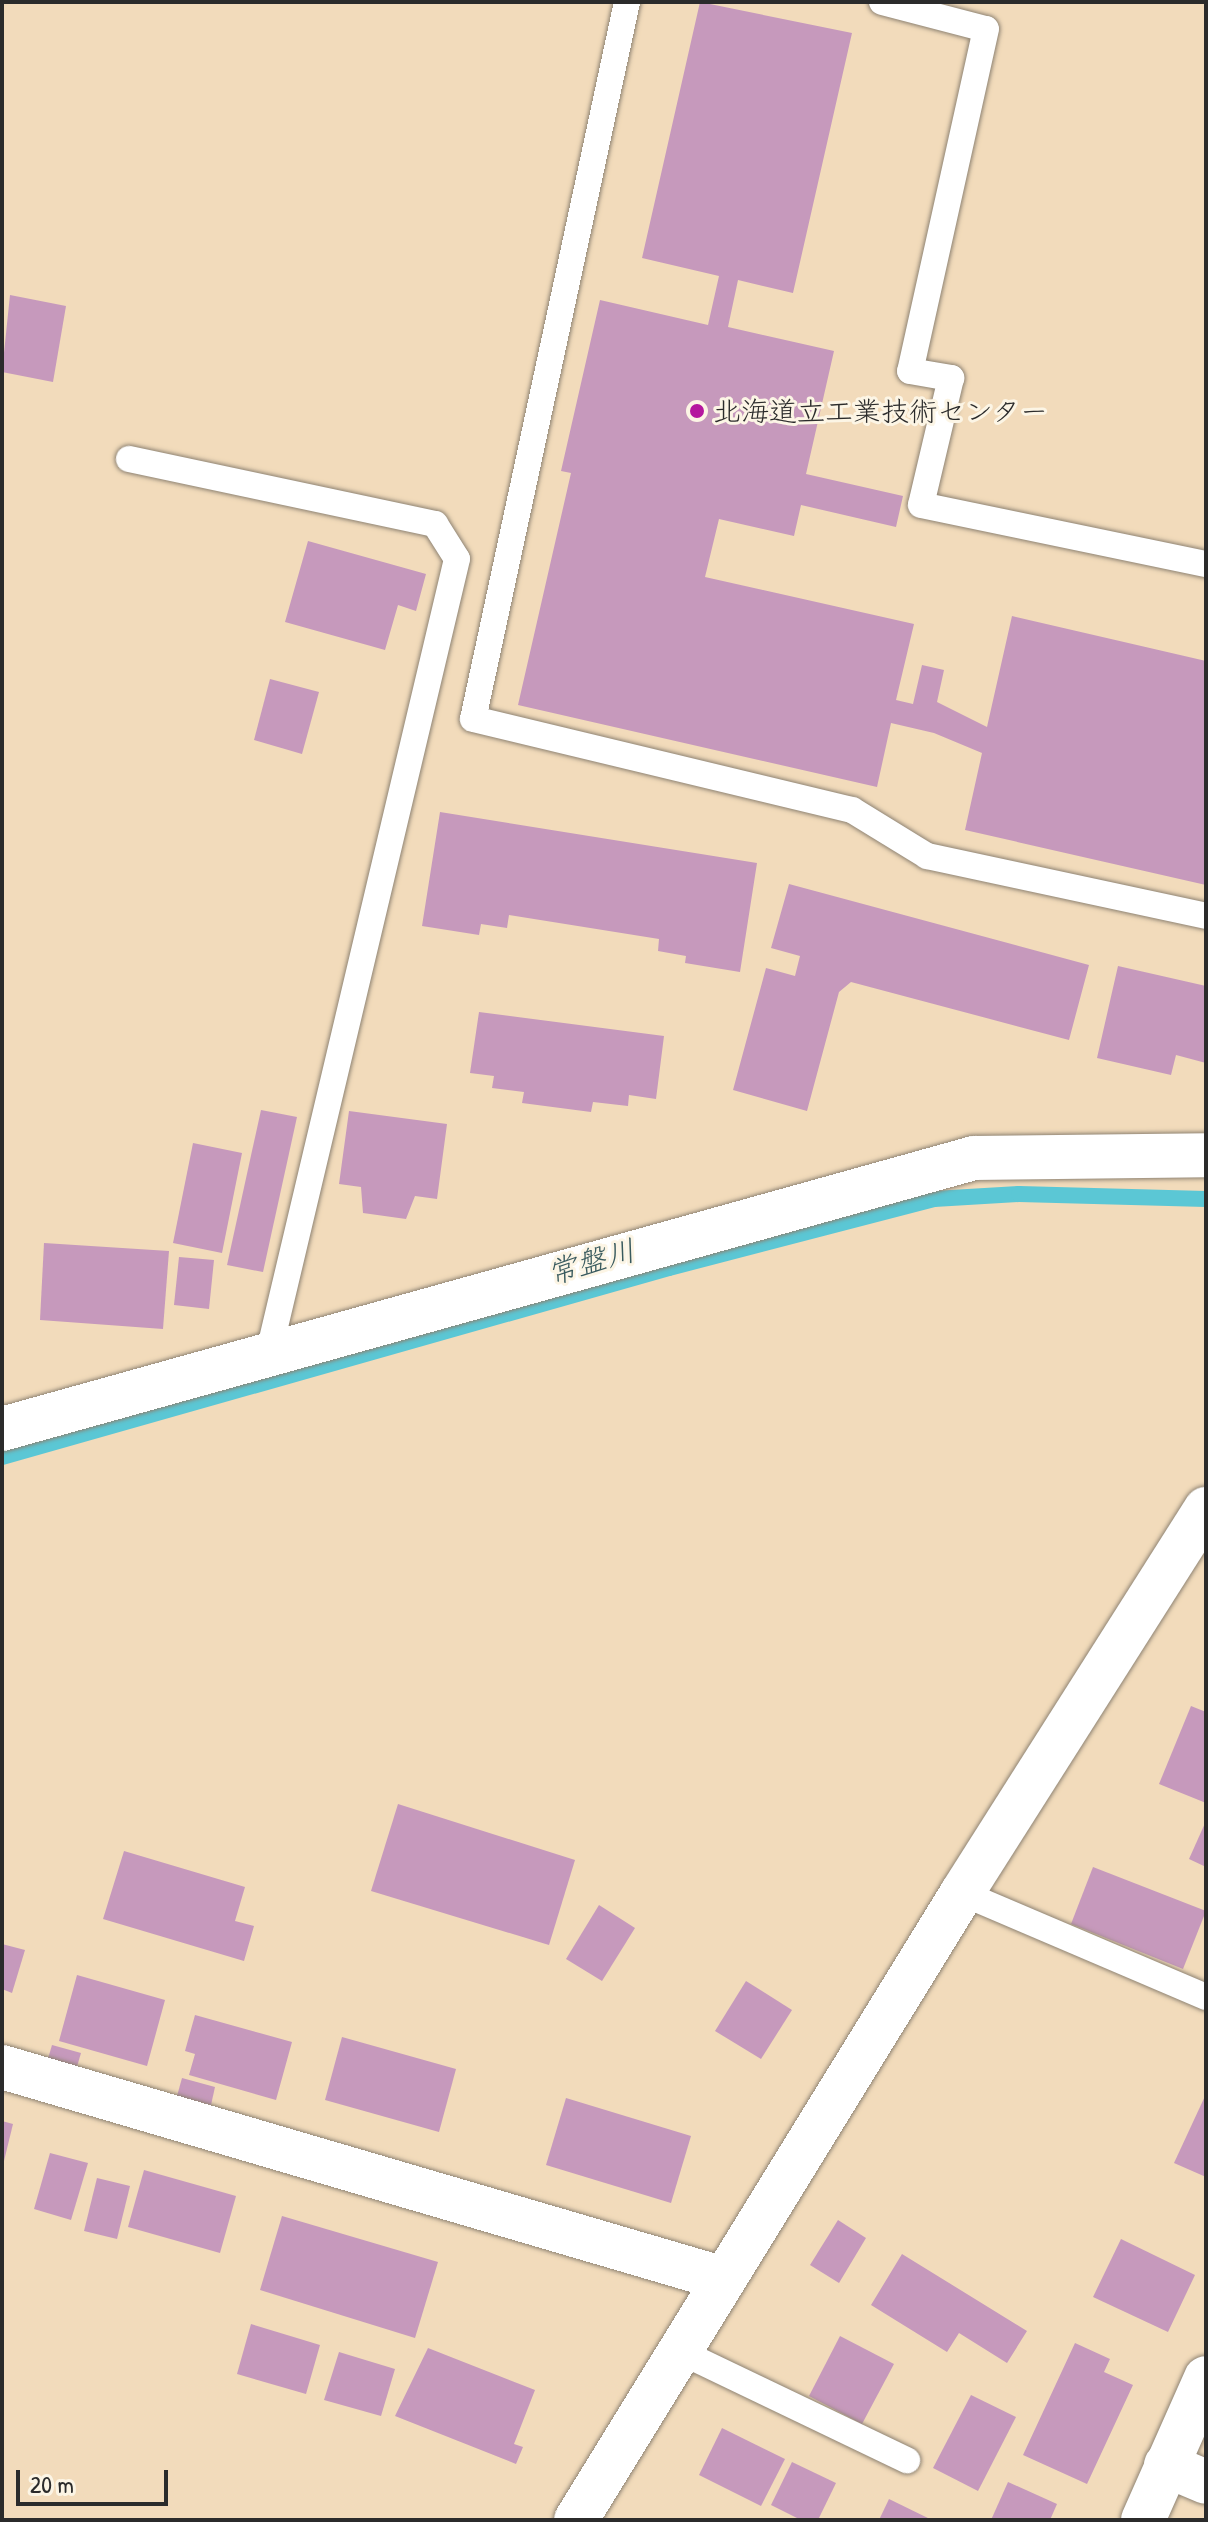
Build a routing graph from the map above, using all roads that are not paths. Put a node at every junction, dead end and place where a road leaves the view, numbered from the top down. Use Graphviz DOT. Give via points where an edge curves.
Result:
graph roads {
  1 [pos="627,2"];
  2 [pos="882,2"];
  3 [pos="129,459"];
  4 [pos="1206,564"];
  5 [pos="1206,916"];
  6 [pos="1206,1155"];
  7 [pos="268,1356"];
  8 [pos="2,1429"];
  9 [pos="1206,1509"];
  10 [pos="962,1893"];
  11 [pos="1206,1997"];
  12 [pos="2,2067"];
  13 [pos="724,2279"];
  14 [pos="679,2351"];
  15 [pos="1206,2378"];
  16 [pos="907,2460"];
  17 [pos="1166,2465"];
  18 [pos="1206,2482"];
  19 [pos="576,2520"];
  20 [pos="1143,2520"];
  1 -- 5 [label="lane" via="473,719 852,810 927,856"];
  2 -- 4 [label="lane" via="986,29 910,371 951,378 921,505"];
  3 -- 7 [label="lane" via="435,524 457,559"];
  6 -- 7 [label="street" via="974,1158"];
  7 -- 8 [label="street"];
  9 -- 10 [label="street"];
  10 -- 11 [label="lane"];
  10 -- 13 [label="street"];
  12 -- 13 [label="street"];
  13 -- 14 [label="street"];
  14 -- 16 [label="lane"];
  14 -- 19 [label="street"];
  15 -- 17 [label="street"];
  17 -- 18 [label="street"];
  17 -- 20 [label="street"];
}
